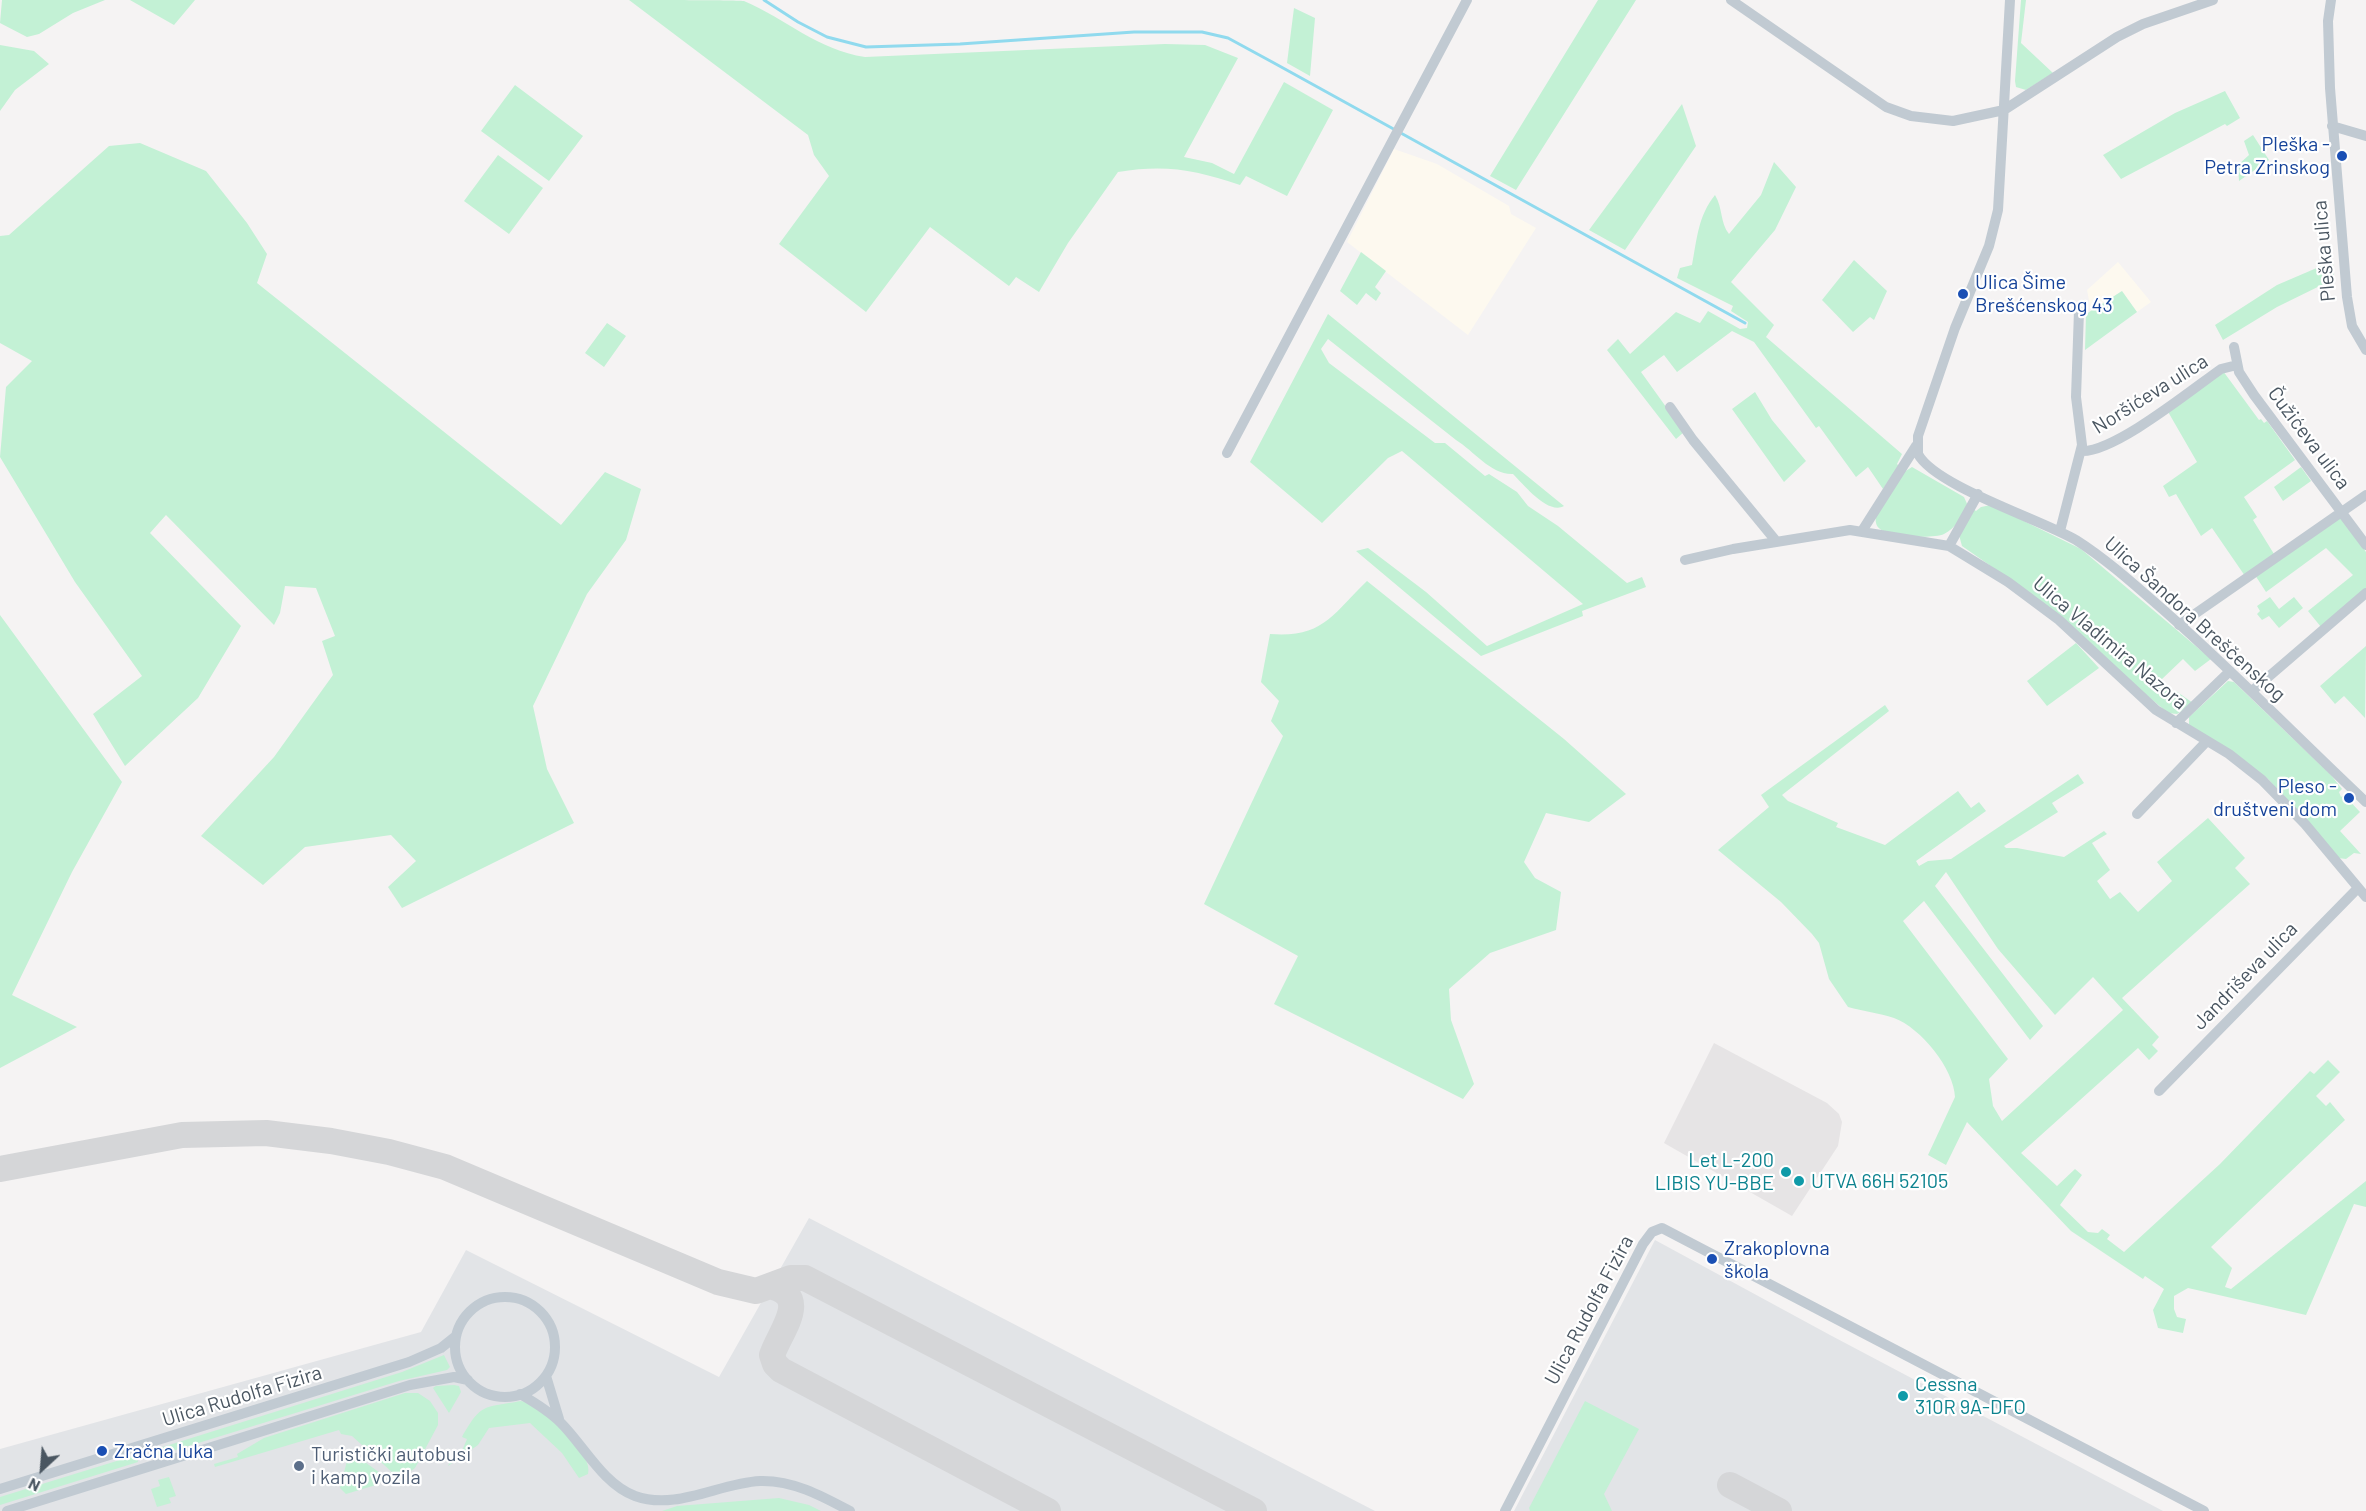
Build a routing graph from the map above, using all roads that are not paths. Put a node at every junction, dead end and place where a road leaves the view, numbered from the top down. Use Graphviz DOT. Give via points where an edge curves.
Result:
graph roads {
  1 [pos="1467,0"];
  2 [pos="1731,0"];
  3 [pos="2010,0"];
  4 [pos="2213,0"];
  5 [pos="2331,0"];
  6 [pos="2004,110"];
  7 [pos="2332,126"];
  8 [pos="2366,136"];
  9 [pos="2079,311"];
  10 [pos="2234,347"];
  11 [pos="2366,350"];
  12 [pos="2236,365"];
  13 [pos="1670,407"];
  14 [pos="1916,446"];
  15 [pos="2082,451"];
  16 [pos="1227,453"];
  17 [pos="1978,494"];
  18 [pos="2366,495"];
  19 [pos="2341,512"];
  20 [pos="1862,531"];
  21 [pos="2060,531"];
  22 [pos="1776,541"];
  23 [pos="2366,544"];
  24 [pos="1949,546"];
  25 [pos="1685,560"];
  26 [pos="2366,593"];
  27 [pos="2180,625"];
  28 [pos="2230,671"];
  29 [pos="2252,692"];
  30 [pos="2176,723"];
  31 [pos="2207,741"];
  32 [pos="2366,802"];
  33 [pos="2137,814"];
  34 [pos="2358,888"];
  35 [pos="2366,897"];
  36 [pos="2159,1091"];
  37 [pos="456,1336"];
  38 [pos="546,1376"];
  39 [pos="468,1380"];
  40 [pos="520,1394"];
  41 [pos="561,1422"];
  42 [pos="0,1489"];
  43 [pos="7,1511"];
  44 [pos="850,1511"];
  45 [pos="1505,1511"];
  46 [pos="2204,1511"];
  1 -- 16 [label="street"];
  2 -- 6 [label="street" via="1869,97 1898,112 1953,121"];
  3 -- 6 [label="street"];
  4 -- 6 [label="street" via="2117,37"];
  5 -- 7 [label="street, Pleška ulica" via="2328,45"];
  6 -- 14 [label="street" via="2001,188 1994,227"];
  7 -- 8 [label="street"];
  7 -- 11 [label="street, Pleška ulica" via="2349,316"];
  9 -- 15 [label="street, Noršićeva ulica" via="2076,397"];
  10 -- 12 [label="street, Čužićeva ulica"];
  12 -- 15 [label="street, Noršićeva ulica" via="2221,369 2118,439 2098,449"];
  12 -- 19 [label="street, Čužićeva ulica"];
  13 -- 22 [label="street"];
  14 -- 17 [label="street, Ulica Šandora Breščenskog" via="1930,468"];
  14 -- 20 [label="street"];
  15 -- 21 [label="street, Noršićeva ulica"];
  17 -- 21 [label="street, Ulica Šandora Breščenskog"];
  17 -- 24 [label="street"];
  18 -- 19 [label="street"];
  19 -- 23 [label="street, Čužićeva ulica"];
  19 -- 27 [label="street"];
  20 -- 22 [label="street, Ulica Vladimira Nazora" via="1836,531"];
  20 -- 24 [label="street, Ulica Vladimira Nazora"];
  21 -- 27 [label="street, Ulica Šandora Breščenskog" via="2107,562"];
  22 -- 25 [label="street, Ulica Vladimira Nazora"];
  24 -- 30 [label="street, Ulica Vladimira Nazora" via="2008,582 2059,620"];
  26 -- 29 [label="street"];
  27 -- 28 [label="street, Ulica Šandora Breščenskog"];
  28 -- 29 [label="street, Ulica Šandora Breščenskog"];
  28 -- 30 [label="street"];
  29 -- 32 [label="street, Ulica Šandora Breščenskog"];
  30 -- 31 [label="street, Ulica Vladimira Nazora"];
  31 -- 33 [label="street"];
  31 -- 34 [label="street, Ulica Vladimira Nazora" via="2277,793"];
  34 -- 35 [label="street, Ulica Vladimira Nazora"];
  34 -- 36 [label="street, Jandriševa ulica"];
  37 -- 38 [label="street, Ulica Rudolfa Fizira" via="465,1316 483,1301 508,1297 523,1301 543,1314 553,1332 556,1352"];
  37 -- 39 [label="street" via="457,1356"];
  37 -- 42 [label="street, Ulica Rudolfa Fizira" via="441,1348 410,1362"];
  38 -- 40 [label="street"];
  38 -- 41 [label="street"];
  39 -- 40 [label="street" via="494,1396"];
  39 -- 43 [label="street, Ulica Rudolfa Fizira" via="454,1377 410,1385"];
  40 -- 41 [label="street"];
  41 -- 44 [label="street" via="619,1487 636,1496 669,1500 761,1481 813,1492"];
  45 -- 46 [label="street, Ulica Rudolfa Fizira" via="1643,1244 1652,1232 1662,1228"];
}
